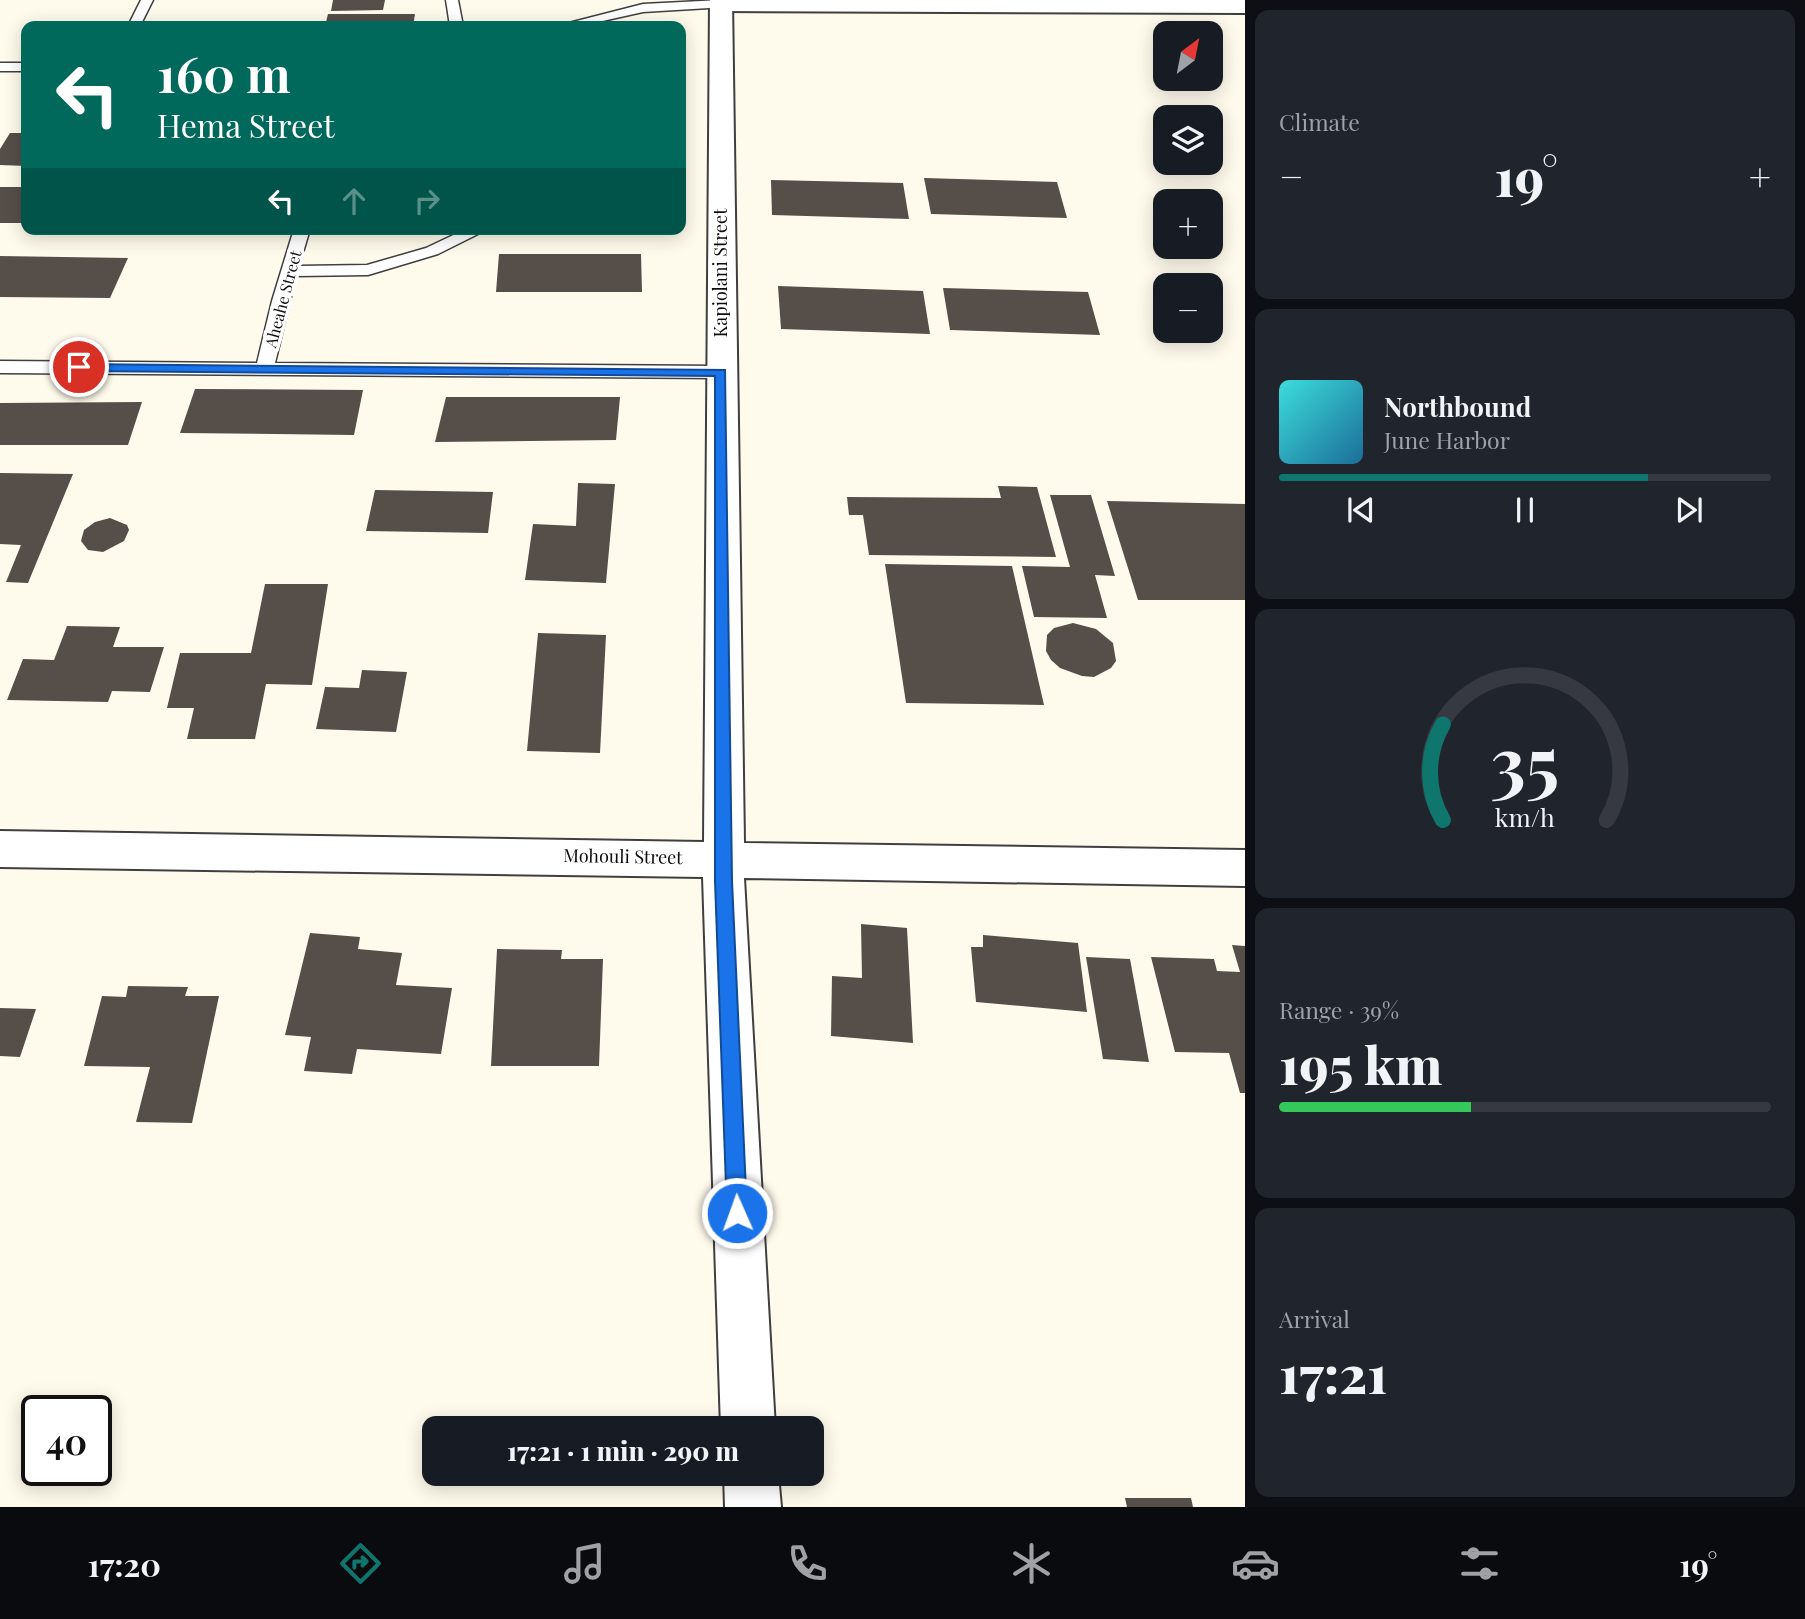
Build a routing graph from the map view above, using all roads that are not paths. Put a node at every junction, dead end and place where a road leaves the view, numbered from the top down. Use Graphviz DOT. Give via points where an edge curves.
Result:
graph roads {
  1 [pos="147,0"];
  2 [pos="452,0"];
  3 [pos="669,2"];
  4 [pos="721,2"];
  5 [pos="1245,6"];
  6 [pos="136,21"];
  7 [pos="456,21"];
  8 [pos="586,21"];
  9 [pos="0,67"];
  10 [pos="21,67"];
  11 [pos="300,235"];
  12 [pos="467,235"];
  13 [pos="289,271"];
  14 [pos="0,367"];
  15 [pos="265,368"];
  16 [pos="721,372"];
  17 [pos="0,849"];
  18 [pos="723,860"];
  19 [pos="1245,868"];
  20 [pos="747,1416"];
  21 [pos="751,1486"];
  22 [pos="752,1507"];
  1 -- 6 [label="lane"];
  2 -- 7 [label="lane"];
  3 -- 4 [label="lane"];
  3 -- 8 [label="lane"];
  4 -- 5 [label="street"];
  4 -- 16 [label="street, Kapiolani Street"];
  9 -- 10 [label="lane"];
  11 -- 13 [label="lane, Aheahe Street"];
  12 -- 13 [label="lane" via="368,270"];
  13 -- 15 [label="lane, Aheahe Street"];
  14 -- 15 [label="lane"];
  15 -- 16 [label="lane"];
  16 -- 18 [label="street, Kapiolani Street"];
  17 -- 18 [label="street, Mohouli Street"];
  18 -- 19 [label="street, Mohouli Street"];
  18 -- 20 [label="street, Kapiolani Street"];
  21 -- 22 [label="street"];
}
